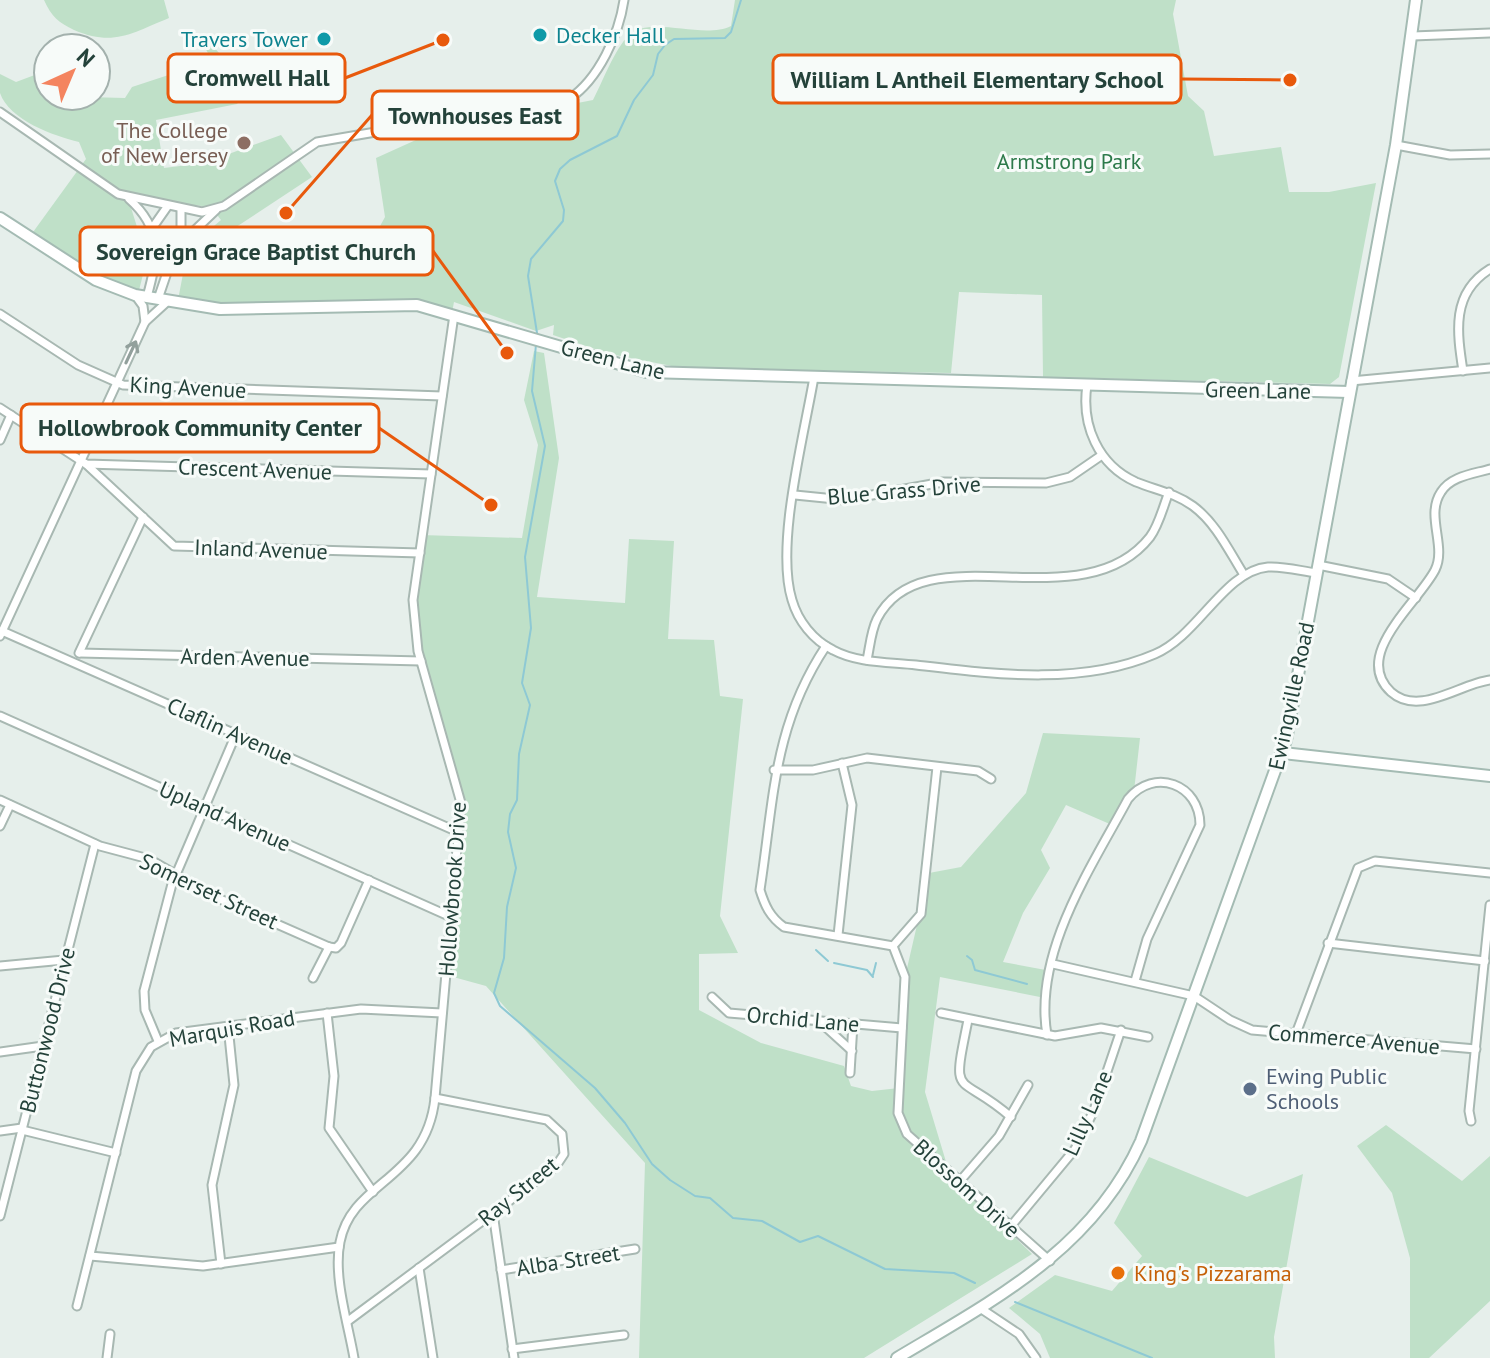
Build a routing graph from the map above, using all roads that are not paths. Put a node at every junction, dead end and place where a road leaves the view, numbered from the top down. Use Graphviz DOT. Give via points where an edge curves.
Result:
graph roads {
  1 [pos="624,0"];
  2 [pos="1416,0"];
  3 [pos="1490,33"];
  4 [pos="1413,36"];
  5 [pos="0,112"];
  6 [pos="1396,145"];
  7 [pos="1490,154"];
  8 [pos="128,198"];
  9 [pos="167,207"];
  10 [pos="181,209"];
  11 [pos="216,210"];
  12 [pos="0,218"];
  13 [pos="153,227"];
  14 [pos="181,242"];
  15 [pos="1490,269"];
  16 [pos="135,295"];
  17 [pos="158,299"];
  18 [pos="0,314"];
  19 [pos="454,314"];
  20 [pos="145,322"];
  21 [pos="1490,368"];
  22 [pos="1463,371"];
  23 [pos="814,377"];
  24 [pos="117,383"];
  25 [pos="1087,385"];
  26 [pos="1350,387"];
  27 [pos="442,396"];
  28 [pos="0,408"];
  29 [pos="11,415"];
  30 [pos="0,440"];
  31 [pos="1102,455"];
  32 [pos="83,462"];
  33 [pos="1490,469"];
  34 [pos="431,474"];
  35 [pos="1169,492"];
  36 [pos="795,495"];
  37 [pos="143,517"];
  38 [pos="420,553"];
  39 [pos="1317,569"];
  40 [pos="1244,575"];
  41 [pos="1416,598"];
  42 [pos="1,633"];
  43 [pos="826,646"];
  44 [pos="80,653"];
  45 [pos="867,660"];
  46 [pos="421,661"];
  47 [pos="75,663"];
  48 [pos="1490,680"];
  49 [pos="0,716"];
  50 [pos="236,734"];
  51 [pos="1283,753"];
  52 [pos="842,763"];
  53 [pos="937,767"];
  54 [pos="774,770"];
  55 [pos="1490,776"];
  56 [pos="991,779"];
  57 [pos="0,800"];
  58 [pos="10,805"];
  59 [pos="203,807"];
  60 [pos="0,826"];
  61 [pos="458,832"];
  62 [pos="95,844"];
  63 [pos="177,873"];
  64 [pos="1490,873"];
  65 [pos="369,880"];
  66 [pos="1490,905"];
  67 [pos="451,917"];
  68 [pos="838,935"];
  69 [pos="1328,943"];
  70 [pos="893,946"];
  71 [pos="329,947"];
  72 [pos="64,960"];
  73 [pos="1485,961"];
  74 [pos="1053,964"];
  75 [pos="0,966"];
  76 [pos="313,978"];
  77 [pos="1135,981"];
  78 [pos="1194,996"];
  79 [pos="712,997"];
  80 [pos="327,1013"];
  81 [pos="442,1013"];
  82 [pos="941,1013"];
  83 [pos="968,1020"];
  84 [pos="819,1021"];
  85 [pos="853,1024"];
  86 [pos="228,1026"];
  87 [pos="902,1028"];
  88 [pos="1121,1030"];
  89 [pos="1297,1031"];
  90 [pos="1047,1035"];
  91 [pos="1148,1037"];
  92 [pos="158,1041"];
  93 [pos="43,1046"];
  94 [pos="1476,1049"];
  95 [pos="852,1051"];
  96 [pos="0,1052"];
  97 [pos="850,1073"];
  98 [pos="1028,1085"];
  99 [pos="435,1098"];
  100 [pos="1011,1117"];
  101 [pos="1471,1121"];
  102 [pos="22,1129"];
  103 [pos="0,1131"];
  104 [pos="116,1153"];
  105 [pos="960,1181"];
  106 [pos="373,1192"];
  107 [pos="1,1212"];
  108 [pos="493,1213"];
  109 [pos="1011,1226"];
  110 [pos="339,1247"];
  111 [pos="635,1249"];
  112 [pos="90,1256"];
  113 [pos="1050,1261"];
  114 [pos="221,1264"];
  115 [pos="419,1268"];
  116 [pos="501,1270"];
  117 [pos="77,1306"];
  118 [pos="980,1308"];
  119 [pos="348,1321"];
  120 [pos="110,1334"];
  121 [pos="624,1335"];
  122 [pos="513,1354"];
  123 [pos="107,1358"];
  124 [pos="354,1358"];
  125 [pos="433,1358"];
  126 [pos="897,1358"];
  127 [pos="1036,1358"];
  1 -- 11 [label="street" via="618,27 592,76 569,99 317,142"];
  2 -- 4 [label="street, Ewingville Road"];
  3 -- 4 [label="street"];
  4 -- 6 [label="street, Ewingville Road"];
  5 -- 8 [label="street"];
  6 -- 7 [label="street" via="1450,155"];
  6 -- 26 [label="street, Ewingville Road"];
  8 -- 9 [label="street"];
  8 -- 13 [label="street"];
  9 -- 10 [label="street"];
  9 -- 13 [label="street"];
  10 -- 11 [label="street"];
  10 -- 14 [label="street"];
  11 -- 14 [label="street"];
  12 -- 16 [label="street, Green Lane" via="96,280"];
  13 -- 17 [label="street"];
  14 -- 17 [label="street" via="170,258"];
  15 -- 22 [label="street" via="1470,287 1460,307 1457,336"];
  16 -- 17 [label="street, Green Lane"];
  16 -- 20 [label="street" via="145,309"];
  17 -- 19 [label="street, Green Lane" via="240,310 402,304"];
  17 -- 20 [label="street"];
  18 -- 24 [label="street, King Avenue" via="78,365"];
  19 -- 23 [label="street, Green Lane" via="647,372"];
  19 -- 27 [label="street, Hollowbrook Drive"];
  24 -- 20 [label="street, one-way"];
  21 -- 22 [label="street, Green Lane"];
  22 -- 26 [label="street, Green Lane"];
  23 -- 25 [label="street, Green Lane"];
  23 -- 36 [label="street"];
  24 -- 27 [label="street, King Avenue"];
  24 -- 32 [label="street"];
  25 -- 26 [label="street, Green Lane"];
  25 -- 31 [label="street" via="1087,419"];
  26 -- 39 [label="street, Ewingville Road"];
  27 -- 34 [label="street, Hollowbrook Drive"];
  28 -- 29 [label="street"];
  29 -- 30 [label="street"];
  29 -- 32 [label="street"];
  31 -- 35 [label="street" via="1129,478"];
  31 -- 36 [label="street, Blue Grass Drive" via="1070,477 1046,483 943,482 845,500"];
  32 -- 34 [label="street, Crescent Avenue"];
  32 -- 37 [label="street, Inland Avenue"];
  32 -- 42 [label="street"];
  33 -- 41 [label="street" via="1458,478 1440,493 1434,509 1437,565"];
  34 -- 38 [label="street, Hollowbrook Drive"];
  35 -- 40 [label="street" via="1211,523"];
  35 -- 45 [label="street" via="1150,537 1100,570 1055,579 946,578 911,586 877,619"];
  36 -- 43 [label="street" via="789,588 802,623"];
  37 -- 38 [label="street, Inland Avenue" via="174,546"];
  37 -- 44 [label="street"];
  38 -- 46 [label="street, Hollowbrook Drive" via="413,618"];
  39 -- 40 [label="street" via="1267,567"];
  39 -- 41 [label="street" via="1388,579"];
  39 -- 51 [label="street, Ewingville Road"];
  40 -- 45 [label="street" via="1178,641 1154,655 1118,665 1007,675"];
  41 -- 48 [label="street" via="1383,644 1378,667 1388,689 1409,701 1426,701"];
  42 -- 47 [label="street, Claflin Avenue"];
  43 -- 45 [label="street"];
  43 -- 54 [label="street" via="797,698"];
  44 -- 46 [label="street, Arden Avenue"];
  44 -- 47 [label="street"];
  46 -- 61 [label="street, Hollowbrook Drive" via="460,791"];
  47 -- 50 [label="street, Claflin Avenue"];
  49 -- 59 [label="street, Upland Avenue"];
  50 -- 59 [label="street"];
  50 -- 61 [label="street, Claflin Avenue"];
  51 -- 55 [label="street"];
  51 -- 78 [label="street, Ewingville Road"];
  52 -- 53 [label="street" via="867,758"];
  52 -- 54 [label="street"];
  52 -- 68 [label="street" via="852,805"];
  53 -- 56 [label="street" via="978,771"];
  53 -- 70 [label="street" via="921,914"];
  54 -- 68 [label="street" via="760,890 765,904 771,918 784,927"];
  57 -- 58 [label="street, Somerset Street"];
  58 -- 60 [label="street"];
  58 -- 62 [label="street, Somerset Street"];
  59 -- 63 [label="street"];
  59 -- 65 [label="street, Upland Avenue"];
  61 -- 67 [label="street, Hollowbrook Drive"];
  62 -- 63 [label="street, Somerset Street"];
  62 -- 72 [label="street, Buttonwood Drive"];
  63 -- 71 [label="street, Somerset Street" via="213,896"];
  63 -- 92 [label="street" via="144,991 145,1010"];
  64 -- 69 [label="street" via="1363,864 1352,878"];
  65 -- 67 [label="street, Upland Avenue"];
  65 -- 71 [label="street" via="341,943"];
  66 -- 73 [label="street"];
  67 -- 81 [label="street, Hollowbrook Drive"];
  68 -- 70 [label="street"];
  69 -- 73 [label="street"];
  69 -- 89 [label="street"];
  70 -- 87 [label="street, Blossom Drive" via="905,977"];
  71 -- 76 [label="street"];
  72 -- 75 [label="street"];
  72 -- 93 [label="street, Buttonwood Drive"];
  73 -- 94 [label="street"];
  74 -- 77 [label="street, Commerce Avenue"];
  74 -- 77 [label="street" via="1061,926 1128,799 1146,784 1171,782 1191,796 1200,825 1147,939"];
  74 -- 90 [label="street" via="1044,1002"];
  77 -- 78 [label="street, Commerce Avenue"];
  78 -- 89 [label="street, Commerce Avenue" via="1251,1029"];
  78 -- 113 [label="street, Ewingville Road" via="1129,1167 1100,1212"];
  79 -- 84 [label="street, Orchid Lane" via="729,1013"];
  80 -- 81 [label="street, Marquis Road"];
  80 -- 86 [label="street, Marquis Road"];
  80 -- 106 [label="street" via="334,1076 329,1128"];
  81 -- 99 [label="street, Hollowbrook Drive"];
  82 -- 83 [label="street"];
  83 -- 90 [label="street"];
  83 -- 100 [label="street" via="960,1080"];
  84 -- 85 [label="street, Orchid Lane"];
  84 -- 95 [label="street"];
  85 -- 87 [label="street, Orchid Lane"];
  85 -- 95 [label="street"];
  86 -- 92 [label="street, Marquis Road" via="176,1033"];
  86 -- 114 [label="street" via="234,1085 212,1185"];
  87 -- 105 [label="street, Blossom Drive" via="898,1113 907,1134"];
  88 -- 90 [label="street"];
  88 -- 91 [label="street"];
  88 -- 109 [label="street, Lilly Lane" via="1075,1149"];
  89 -- 94 [label="street, Commerce Avenue"];
  92 -- 104 [label="street, Marquis Road" via="139,1062"];
  93 -- 96 [label="street"];
  93 -- 102 [label="street, Buttonwood Drive"];
  94 -- 101 [label="street"];
  95 -- 97 [label="street"];
  98 -- 100 [label="street"];
  99 -- 106 [label="street, Hollowbrook Drive" via="418,1150"];
  99 -- 108 [label="street, Ray Street" via="547,1120 562,1134 560,1161"];
  100 -- 105 [label="street"];
  102 -- 103 [label="street"];
  102 -- 104 [label="street"];
  102 -- 107 [label="street, Buttonwood Drive"];
  104 -- 112 [label="street, Marquis Road"];
  105 -- 109 [label="street, Blossom Drive"];
  106 -- 110 [label="street, Hollowbrook Drive" via="348,1220"];
  108 -- 115 [label="street, Ray Street"];
  108 -- 116 [label="street"];
  109 -- 113 [label="street, Blossom Drive"];
  110 -- 114 [label="street"];
  110 -- 119 [label="street"];
  111 -- 116 [label="street, Alba Street"];
  112 -- 114 [label="street" via="186,1266"];
  112 -- 117 [label="street, Marquis Road"];
  113 -- 118 [label="street, Ewingville Road"];
  115 -- 119 [label="street, Ray Street"];
  115 -- 125 [label="street"];
  116 -- 122 [label="street"];
  118 -- 126 [label="street, Ewingville Road"];
  118 -- 127 [label="street" via="1019,1334"];
  119 -- 124 [label="street"];
  120 -- 123 [label="street"];
  121 -- 122 [label="street"];
}
